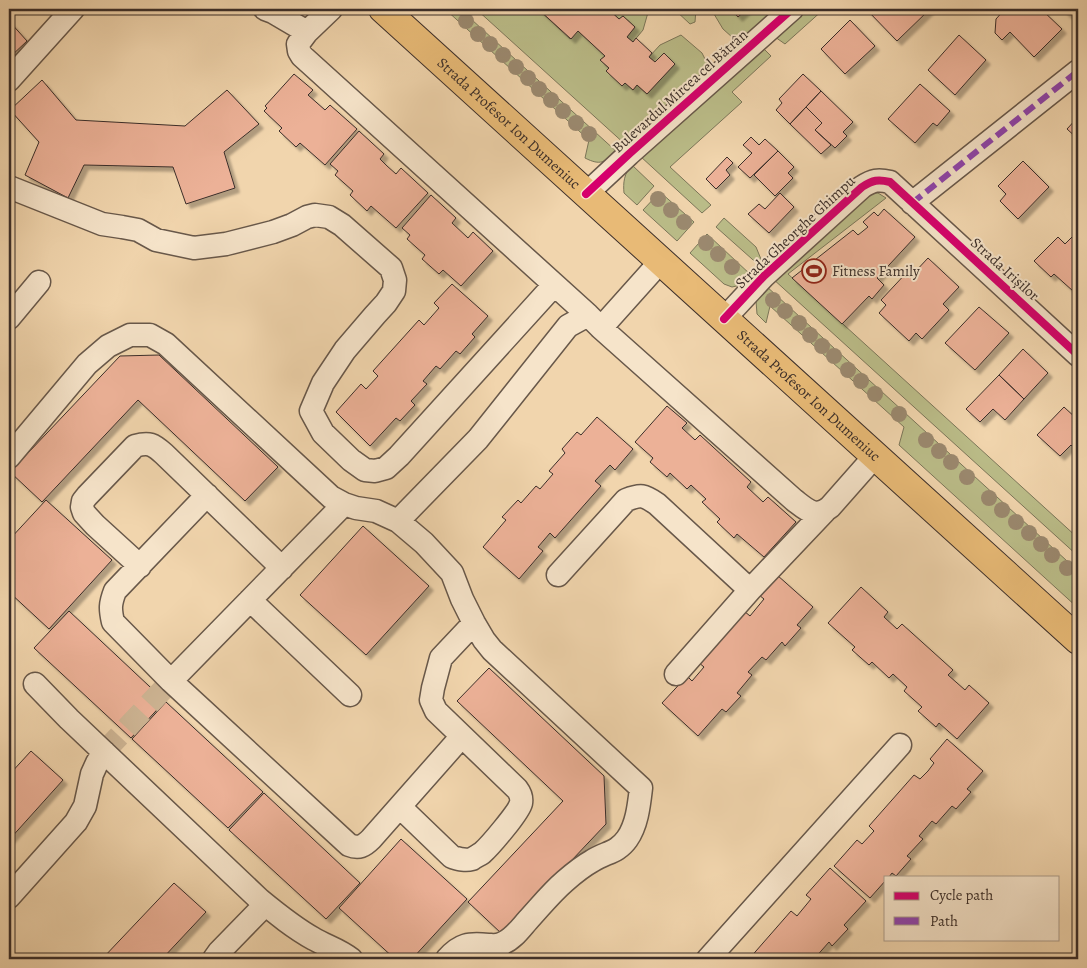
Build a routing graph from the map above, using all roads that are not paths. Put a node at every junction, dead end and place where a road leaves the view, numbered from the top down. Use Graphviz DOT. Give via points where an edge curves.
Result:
graph roads {
  1 [pos="74,9"];
  2 [pos="265,9"];
  3 [pos="331,9"];
  4 [pos="383,9"];
  5 [pos="792,9"];
  6 [pos="307,32"];
  7 [pos="1078,71"];
  8 [pos="9,80"];
  9 [pos="9,187"];
  10 [pos="586,194"];
  11 [pos="912,203"];
  12 [pos="661,261"];
  13 [pos="39,282"];
  14 [pos="554,285"];
  15 [pos="9,318"];
  16 [pos="724,319"];
  17 [pos="595,321"];
  18 [pos="1078,355"];
  19 [pos="875,456"];
  20 [pos="9,457"];
  21 [pos="207,495"];
  22 [pos="344,504"];
  23 [pos="825,511"];
  24 [pos="398,522"];
  25 [pos="140,566"];
  26 [pos="282,568"];
  27 [pos="558,575"];
  28 [pos="750,590"];
  29 [pos="250,600"];
  30 [pos="474,623"];
  31 [pos="1078,640"];
  32 [pos="676,674"];
  33 [pos="171,681"];
  34 [pos="35,684"];
  35 [pos="350,695"];
  36 [pos="462,736"];
  37 [pos="900,744"];
  38 [pos="104,752"];
  39 [pos="400,807"];
  40 [pos="9,897"];
  41 [pos="258,912"];
  42 [pos="214,959"];
  43 [pos="351,959"];
  44 [pos="447,959"];
  45 [pos="708,959"];
  1 -- 8 [label="street"];
  2 -- 6 [label="street"];
  3 -- 6 [label="street"];
  4 -- 10 [label="main road, Strada Profesor Ion Dumeniuc"];
  5 -- 10 [label="street, Bulevardul Mircea cel Bătrân"];
  6 -- 14 [label="street" via="298,44 302,56"];
  7 -- 11 [label="street"];
  9 -- 14 [label="street" via="102,224 138,230 156,240 194,248 273,232 315,215 329,217 342,225 391,268 394,291 322,383 311,411 323,433 365,470 386,468 399,456"];
  10 -- 12 [label="main road, Strada Profesor Ion Dumeniuc"];
  11 -- 16 [label="street, Strada Gheorghe Ghimpu" via="890,182 880,179 862,187 764,276"];
  11 -- 18 [label="street, Strada Irișilor"];
  12 -- 16 [label="main road, Strada Profesor Ion Dumeniuc"];
  12 -- 17 [label="street"];
  13 -- 15 [label="street"];
  14 -- 17 [label="street"];
  16 -- 19 [label="main road, Strada Profesor Ion Dumeniuc"];
  17 -- 23 [label="street" via="806,510 814,513"];
  17 -- 24 [label="street" via="568,326 478,439"];
  19 -- 23 [label="street"];
  19 -- 31 [label="main road, Strada Profesor Ion Dumeniuc"];
  20 -- 22 [label="street" via="87,364 108,346 130,335 150,335 166,344 331,497"];
  21 -- 25 [label="street"];
  21 -- 25 [label="street" via="154,445 134,446 87,496 82,506 95,525"];
  21 -- 26 [label="street"];
  22 -- 24 [label="street" via="376,511"];
  22 -- 26 [label="street"];
  23 -- 28 [label="street"];
  24 -- 30 [label="street" via="424,543 452,574"];
  25 -- 33 [label="street" via="115,591 110,610 114,622"];
  26 -- 29 [label="street"];
  27 -- 28 [label="street" via="626,500 637,496 647,497 657,504"];
  28 -- 32 [label="street"];
  29 -- 33 [label="street"];
  29 -- 35 [label="street"];
  30 -- 36 [label="street" via="441,658 431,700 436,711"];
  30 -- 44 [label="street" via="492,650 640,788 640,803 633,828 623,845 590,862 565,881 514,936 493,946 463,946"];
  33 -- 39 [label="street" via="349,845 365,845"];
  34 -- 38 [label="street"];
  36 -- 39 [label="street"];
  36 -- 39 [label="street" via="520,794 521,806 498,834 471,859 452,857"];
  37 -- 45 [label="street"];
  38 -- 40 [label="street" via="92,774 85,806 76,822"];
  38 -- 43 [label="street" via="266,905 303,933"];
  41 -- 42 [label="street"];
}
